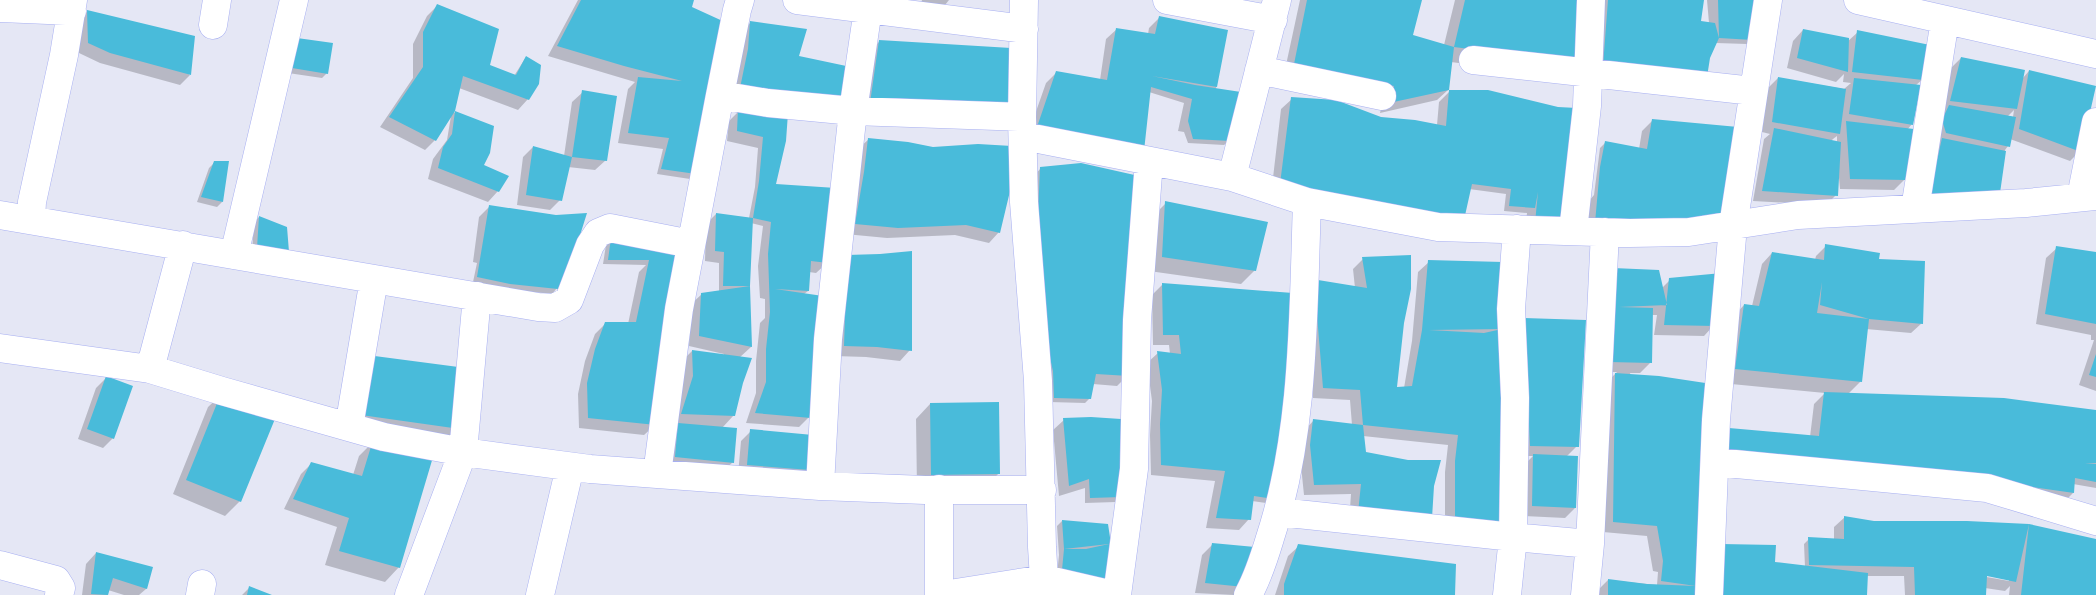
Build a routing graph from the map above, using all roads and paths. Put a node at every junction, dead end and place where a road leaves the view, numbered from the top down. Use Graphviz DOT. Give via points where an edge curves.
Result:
graph roads {
  1 [pos="294,0"];
  2 [pos="740,0"];
  3 [pos="797,0"];
  4 [pos="1024,0"];
  5 [pos="1167,0"];
  6 [pos="1591,0"];
  7 [pos="1768,0"];
  8 [pos="1858,0"];
  9 [pos="73,5"];
  10 [pos="0,8"];
  11 [pos="868,9"];
  12 [pos="1275,10"];
  13 [pos="1945,20"];
  14 [pos="1024,29"];
  15 [pos="2096,54"];
  16 [pos="1473,60"];
  17 [pos="1259,70"];
  18 [pos="1588,72"];
  19 [pos="1753,91"];
  20 [pos="720,95"];
  21 [pos="1382,96"];
  22 [pos="853,111"];
  23 [pos="2096,122"];
  24 [pos="1022,126"];
  25 [pos="1149,160"];
  26 [pos="1232,177"];
  27 [pos="2088,197"];
  28 [pos="1307,202"];
  29 [pos="1915,209"];
  30 [pos="0,215"];
  31 [pos="31,220"];
  32 [pos="1733,226"];
  33 [pos="1517,230"];
  34 [pos="1574,231"];
  35 [pos="1605,232"];
  36 [pos="691,244"];
  37 [pos="183,245"];
  38 [pos="234,255"];
  39 [pos="374,279"];
  40 [pos="477,296"];
  41 [pos="0,348"];
  42 [pos="150,369"];
  43 [pos="350,427"];
  44 [pos="463,452"];
  45 [pos="1715,462"];
  46 [pos="570,466"];
  47 [pos="657,474"];
  48 [pos="820,486"];
  49 [pos="938,489"];
  50 [pos="1042,490"];
  51 [pos="1279,512"];
  52 [pos="2096,521"];
  53 [pos="1513,538"];
  54 [pos="1590,544"];
  55 [pos="0,565"];
  56 [pos="1044,587"];
  57 [pos="59,595"];
  58 [pos="408,595"];
  59 [pos="540,595"];
  60 [pos="938,595"];
  61 [pos="942,595"];
  62 [pos="1113,595"];
  63 [pos="1117,595"];
  64 [pos="1248,595"];
  65 [pos="1508,595"];
  66 [pos="1585,595"];
  67 [pos="1709,595"];
  1 -- 38 [label="street"];
  2 -- 20 [label="street"];
  3 -- 11 [label="street"];
  4 -- 14 [label="street"];
  5 -- 12 [label="street"];
  6 -- 18 [label="street"];
  7 -- 19 [label="street"];
  8 -- 13 [label="street"];
  9 -- 10 [label="street"];
  9 -- 31 [label="street"];
  11 -- 14 [label="street"];
  11 -- 22 [label="street"];
  12 -- 17 [label="street"];
  13 -- 15 [label="street"];
  13 -- 29 [label="street"];
  14 -- 24 [label="street"];
  16 -- 18 [label="street"];
  17 -- 21 [label="street"];
  17 -- 26 [label="street"];
  18 -- 19 [label="street"];
  18 -- 34 [label="street"];
  19 -- 32 [label="street"];
  20 -- 22 [label="street"];
  20 -- 36 [label="street"];
  22 -- 24 [label="street"];
  22 -- 48 [label="street" via="828,339"];
  23 -- 27 [label="street"];
  24 -- 25 [label="street"];
  24 -- 50 [label="street"];
  25 -- 26 [label="street"];
  25 -- 63 [label="street" via="1137,320 1134,468"];
  26 -- 28 [label="street"];
  27 -- 29 [label="street"];
  28 -- 33 [label="street" via="1438,227"];
  28 -- 51 [label="street" via="1301,365 1293,442"];
  29 -- 32 [label="street" via="1798,215"];
  30 -- 31 [label="street"];
  31 -- 37 [label="street"];
  32 -- 35 [label="street" via="1689,232"];
  32 -- 45 [label="street"];
  33 -- 34 [label="street"];
  33 -- 53 [label="street" via="1511,309 1515,398"];
  34 -- 35 [label="street"];
  35 -- 54 [label="street"];
  36 -- 40 [label="street" via="610,228 598,233 590,245 569,300 555,308"];
  36 -- 47 [label="street"];
  37 -- 38 [label="street"];
  37 -- 42 [label="street"];
  38 -- 39 [label="street"];
  39 -- 40 [label="street"];
  39 -- 43 [label="street"];
  40 -- 44 [label="street"];
  41 -- 42 [label="street"];
  42 -- 43 [label="street"];
  43 -- 44 [label="street"];
  44 -- 46 [label="street"];
  44 -- 58 [label="street"];
  45 -- 52 [label="street" via="1978,487"];
  45 -- 67 [label="street"];
  46 -- 47 [label="street"];
  46 -- 59 [label="street"];
  47 -- 48 [label="street"];
  48 -- 49 [label="street"];
  49 -- 50 [label="street"];
  49 -- 60 [label="street"];
  50 -- 56 [label="street"];
  51 -- 53 [label="street"];
  51 -- 64 [label="street" via="1257,579"];
  53 -- 54 [label="street"];
  53 -- 65 [label="street"];
  54 -- 66 [label="street"];
  55 -- 57 [label="street" via="56,580 61,588"];
  56 -- 61 [label="street"];
  56 -- 62 [label="street"];
}
